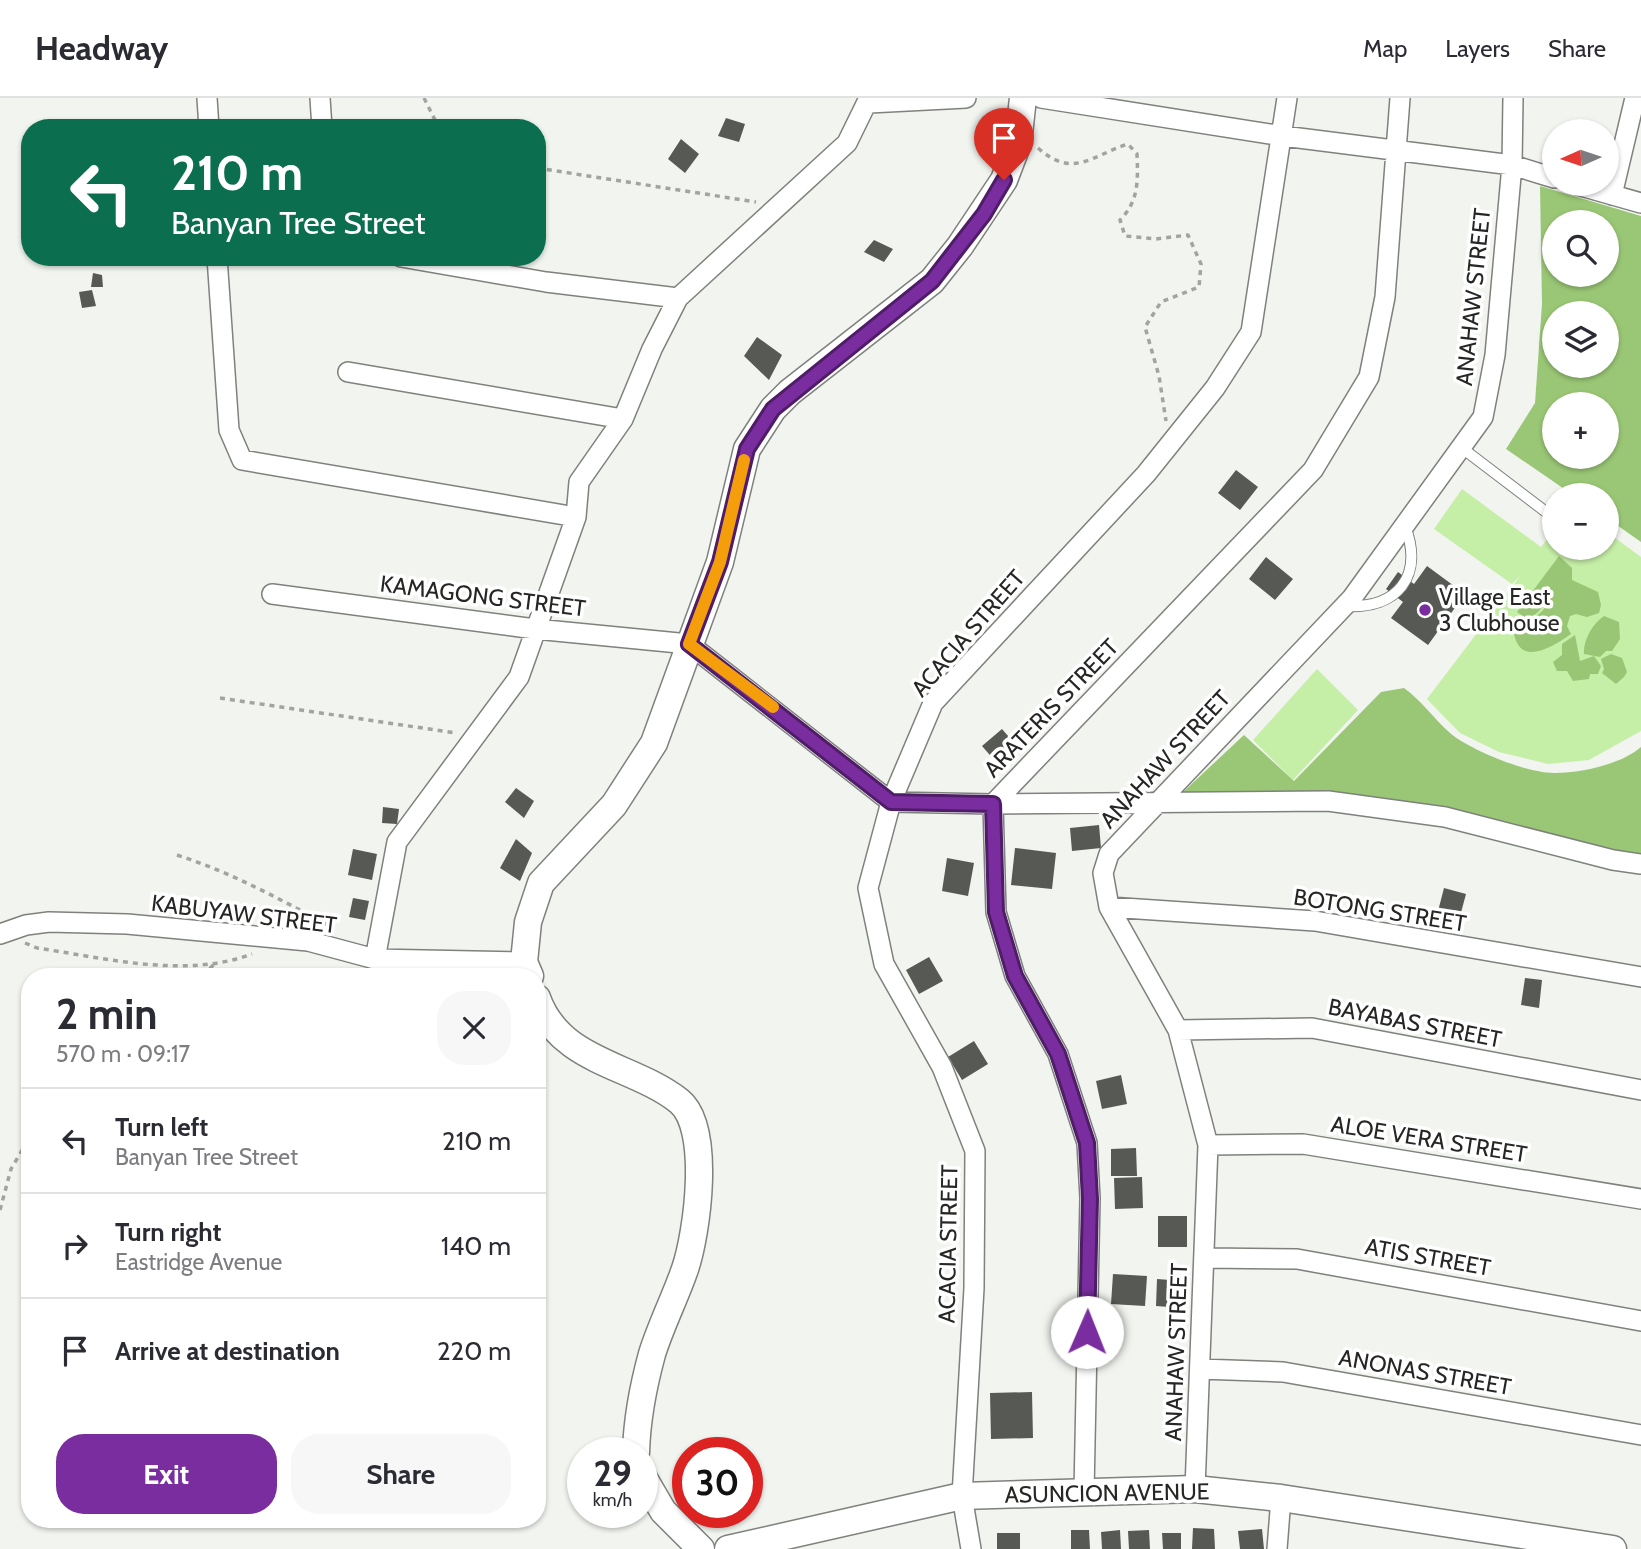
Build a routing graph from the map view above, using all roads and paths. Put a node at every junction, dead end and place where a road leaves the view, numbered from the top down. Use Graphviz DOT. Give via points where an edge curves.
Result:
graph roads {
  1 [pos="207,98"];
  2 [pos="320,98"];
  3 [pos="424,98"];
  4 [pos="966,98"];
  5 [pos="1023,98"];
  6 [pos="1041,98"];
  7 [pos="1287,98"];
  8 [pos="1400,98"];
  9 [pos="1513,98"];
  10 [pos="1635,98"];
  11 [pos="869,100"];
  12 [pos="208,119"];
  13 [pos="322,119"];
  14 [pos="434,119"];
  15 [pos="1020,132"];
  16 [pos="1283,136"];
  17 [pos="1397,150"];
  18 [pos="1511,165"];
  19 [pos="1619,165"];
  20 [pos="546,169"];
  21 [pos="1542,174"];
  22 [pos="1616,196"];
  23 [pos="1641,203"];
  24 [pos="779,205"];
  25 [pos="218,266"];
  26 [pos="453,266"];
  27 [pos="678,298"];
  28 [pos="348,373"];
  29 [pos="623,419"];
  30 [pos="1170,443"];
  31 [pos="1462,449"];
  32 [pos="1542,509"];
  33 [pos="576,517"];
  34 [pos="1405,526"];
  35 [pos="272,594"];
  36 [pos="1345,606"];
  37 [pos="535,629"];
  38 [pos="689,644"];
  39 [pos="220,698"];
  40 [pos="475,736"];
  41 [pos="1158,801"];
  42 [pos="891,802"];
  43 [pos="993,804"];
  44 [pos="177,855"];
  45 [pos="1641,864"];
  46 [pos="1109,907"];
  47 [pos="336,930"];
  48 [pos="1,934"];
  49 [pos="261,951"];
  50 [pos="375,959"];
  51 [pos="216,962"];
  52 [pos="210,968"];
  53 [pos="512,968"];
  54 [pos="527,968"];
  55 [pos="1641,977"];
  56 [pos="546,1012"];
  57 [pos="1178,1030"];
  58 [pos="1641,1090"];
  59 [pos="1208,1145"];
  60 [pos="21,1152"];
  61 [pos="1641,1199"];
  62 [pos="0,1210"];
  63 [pos="1205,1258"];
  64 [pos="1641,1321"];
  65 [pos="1200,1369"];
  66 [pos="1641,1435"];
  67 [pos="636,1437"];
  68 [pos="1195,1489"];
  69 [pos="1084,1492"];
  70 [pos="962,1496"];
  71 [pos="1281,1498"];
  72 [pos="658,1502"];
  73 [pos="701,1549"];
  74 [pos="728,1549"];
  75 [pos="971,1549"];
  76 [pos="1277,1549"];
  77 [pos="1613,1549"];
  1 -- 12 [label="street"];
  2 -- 13 [label="street"];
  3 -- 14 [label="path"];
  4 -- 11 [label="street"];
  5 -- 15 [label="street"];
  6 -- 16 [label="street"];
  7 -- 16 [label="street, ACACIA STREET"];
  8 -- 17 [label="street, ARATERIS STREET"];
  9 -- 18 [label="street, ANAHAW STREET"];
  10 -- 19 [label="street"];
  11 -- 24 [label="street" via="846,143"];
  15 -- 30 [label="path" via="1052,161 1079,166 1128,144 1137,154 1138,185 1131,209 1120,220 1125,236 1188,235 1201,264 1199,287 1161,302 1145,327"];
  15 -- 38 [label="street" via="1004,180 984,214 932,281 773,409 747,449 720,562"];
  16 -- 17 [label="street"];
  16 -- 30 [label="street, ACACIA STREET" via="1251,332 1216,388"];
  17 -- 18 [label="street"];
  17 -- 43 [label="street, ARATERIS STREET" via="1385,298 1369,377 1313,470"];
  18 -- 21 [label="street"];
  18 -- 31 [label="street, ANAHAW STREET" via="1495,355 1483,417"];
  20 -- 24 [label="path"];
  22 -- 23 [label="street"];
  24 -- 27 [label="street"];
  25 -- 33 [label="street" via="229,430 242,460"];
  26 -- 27 [label="street"];
  27 -- 29 [label="street"];
  28 -- 29 [label="street"];
  29 -- 33 [label="street" via="579,482"];
  30 -- 42 [label="street, ACACIA STREET" via="933,703"];
  31 -- 32 [label="lane"];
  31 -- 34 [label="street, ANAHAW STREET"];
  33 -- 37 [label="street"];
  34 -- 36 [label="street, ANAHAW STREET"];
  34 -- 36 [label="lane" via="1412,564 1401,587 1389,600 1369,607"];
  35 -- 37 [label="street, KAMAGONG STREET"];
  36 -- 41 [label="street, ANAHAW STREET"];
  37 -- 38 [label="street, KAMAGONG STREET"];
  37 -- 40 [label="street" via="519,677"];
  38 -- 42 [label="street"];
  38 -- 54 [label="street" via="654,743 614,805 541,883 528,922"];
  39 -- 40 [label="path"];
  40 -- 50 [label="street" via="397,842"];
  41 -- 43 [label="street"];
  41 -- 45 [label="street" via="1328,801 1445,817"];
  41 -- 46 [label="street, ANAHAW STREET" via="1109,854 1103,873"];
  42 -- 43 [label="street"];
  42 -- 70 [label="street, ACACIA STREET" via="868,888 884,964 942,1067 975,1151 974,1288"];
  43 -- 69 [label="street, ARATERIS STREET" via="996,912 1015,976 1058,1054 1087,1143"];
  44 -- 47 [label="path" via="263,888"];
  46 -- 55 [label="street, BOTONG STREET" via="1315,921"];
  46 -- 57 [label="street, ANAHAW STREET"];
  48 -- 50 [label="street, KABUYAW STREET" via="49,922 127,924 308,941"];
  48 -- 51 [label="path" via="37,948 158,965"];
  49 -- 51 [label="path"];
  50 -- 53 [label="street, KABUYAW STREET"];
  51 -- 52 [label="path"];
  56 -- 67 [label="street" via="565,1042 682,1102 697,1134 701,1178 686,1266 653,1351"];
  57 -- 58 [label="street, BAYABAS STREET" via="1312,1028"];
  57 -- 59 [label="street, ANAHAW STREET"];
  59 -- 61 [label="street, ALOE VERA STREET" via="1303,1144"];
  59 -- 63 [label="street, ANAHAW STREET"];
  60 -- 62 [label="path" via="11,1169"];
  63 -- 64 [label="street, ATIS STREET" via="1297,1259"];
  63 -- 65 [label="street, ANAHAW STREET"];
  65 -- 66 [label="street, ANONAS STREET" via="1283,1372"];
  65 -- 68 [label="street, ANAHAW STREET"];
  68 -- 69 [label="street, ASUNCION AVENUE"];
  68 -- 71 [label="street, ASUNCION AVENUE"];
  69 -- 70 [label="street, ASUNCION AVENUE"];
  70 -- 74 [label="street, ASUNCION AVENUE"];
  70 -- 75 [label="street, ACACIA STREET"];
  71 -- 76 [label="street"];
  71 -- 77 [label="street, ASUNCION AVENUE"];
  72 -- 73 [label="street"];
}
